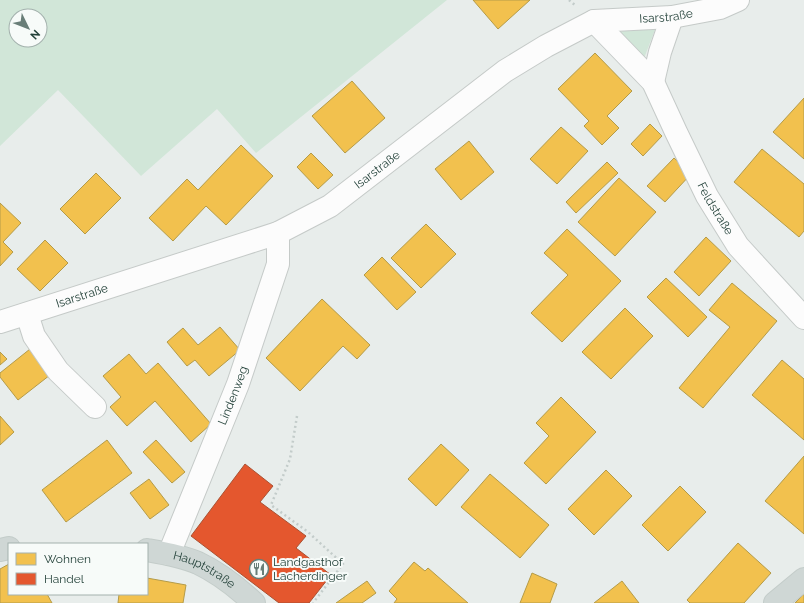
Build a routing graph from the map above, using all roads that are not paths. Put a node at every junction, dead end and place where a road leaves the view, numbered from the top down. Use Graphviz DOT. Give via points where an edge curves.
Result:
graph roads {
  1 [pos="738,0"];
  2 [pos="672,17"];
  3 [pos="594,21"];
  4 [pos="653,82"];
  5 [pos="278,233"];
  6 [pos="27,314"];
  7 [pos="804,318"];
  8 [pos="0,322"];
  9 [pos="95,407"];
  10 [pos="148,550"];
  11 [pos="169,554"];
  12 [pos="804,579"];
  13 [pos="254,603"];
  14 [pos="775,603"];
  1 -- 2 [label="street, Isarstraße" via="720,8"];
  2 -- 3 [label="street, Isarstraße"];
  2 -- 4 [label="street"];
  3 -- 4 [label="street, Feldstraße"];
  3 -- 5 [label="street, Isarstraße" via="505,71 330,206"];
  4 -- 7 [label="street, Feldstraße" via="707,196 738,246"];
  5 -- 6 [label="street, Isarstraße"];
  5 -- 11 [label="street, Lindenweg" via="278,264 238,384"];
  6 -- 8 [label="street, Isarstraße"];
  6 -- 9 [label="street" via="34,336 58,371"];
  10 -- 11 [label="main road, Hauptstraße"];
  11 -- 13 [label="main road, Hauptstraße" via="198,563 224,578"];
  12 -- 14 [label="main road"];
}
